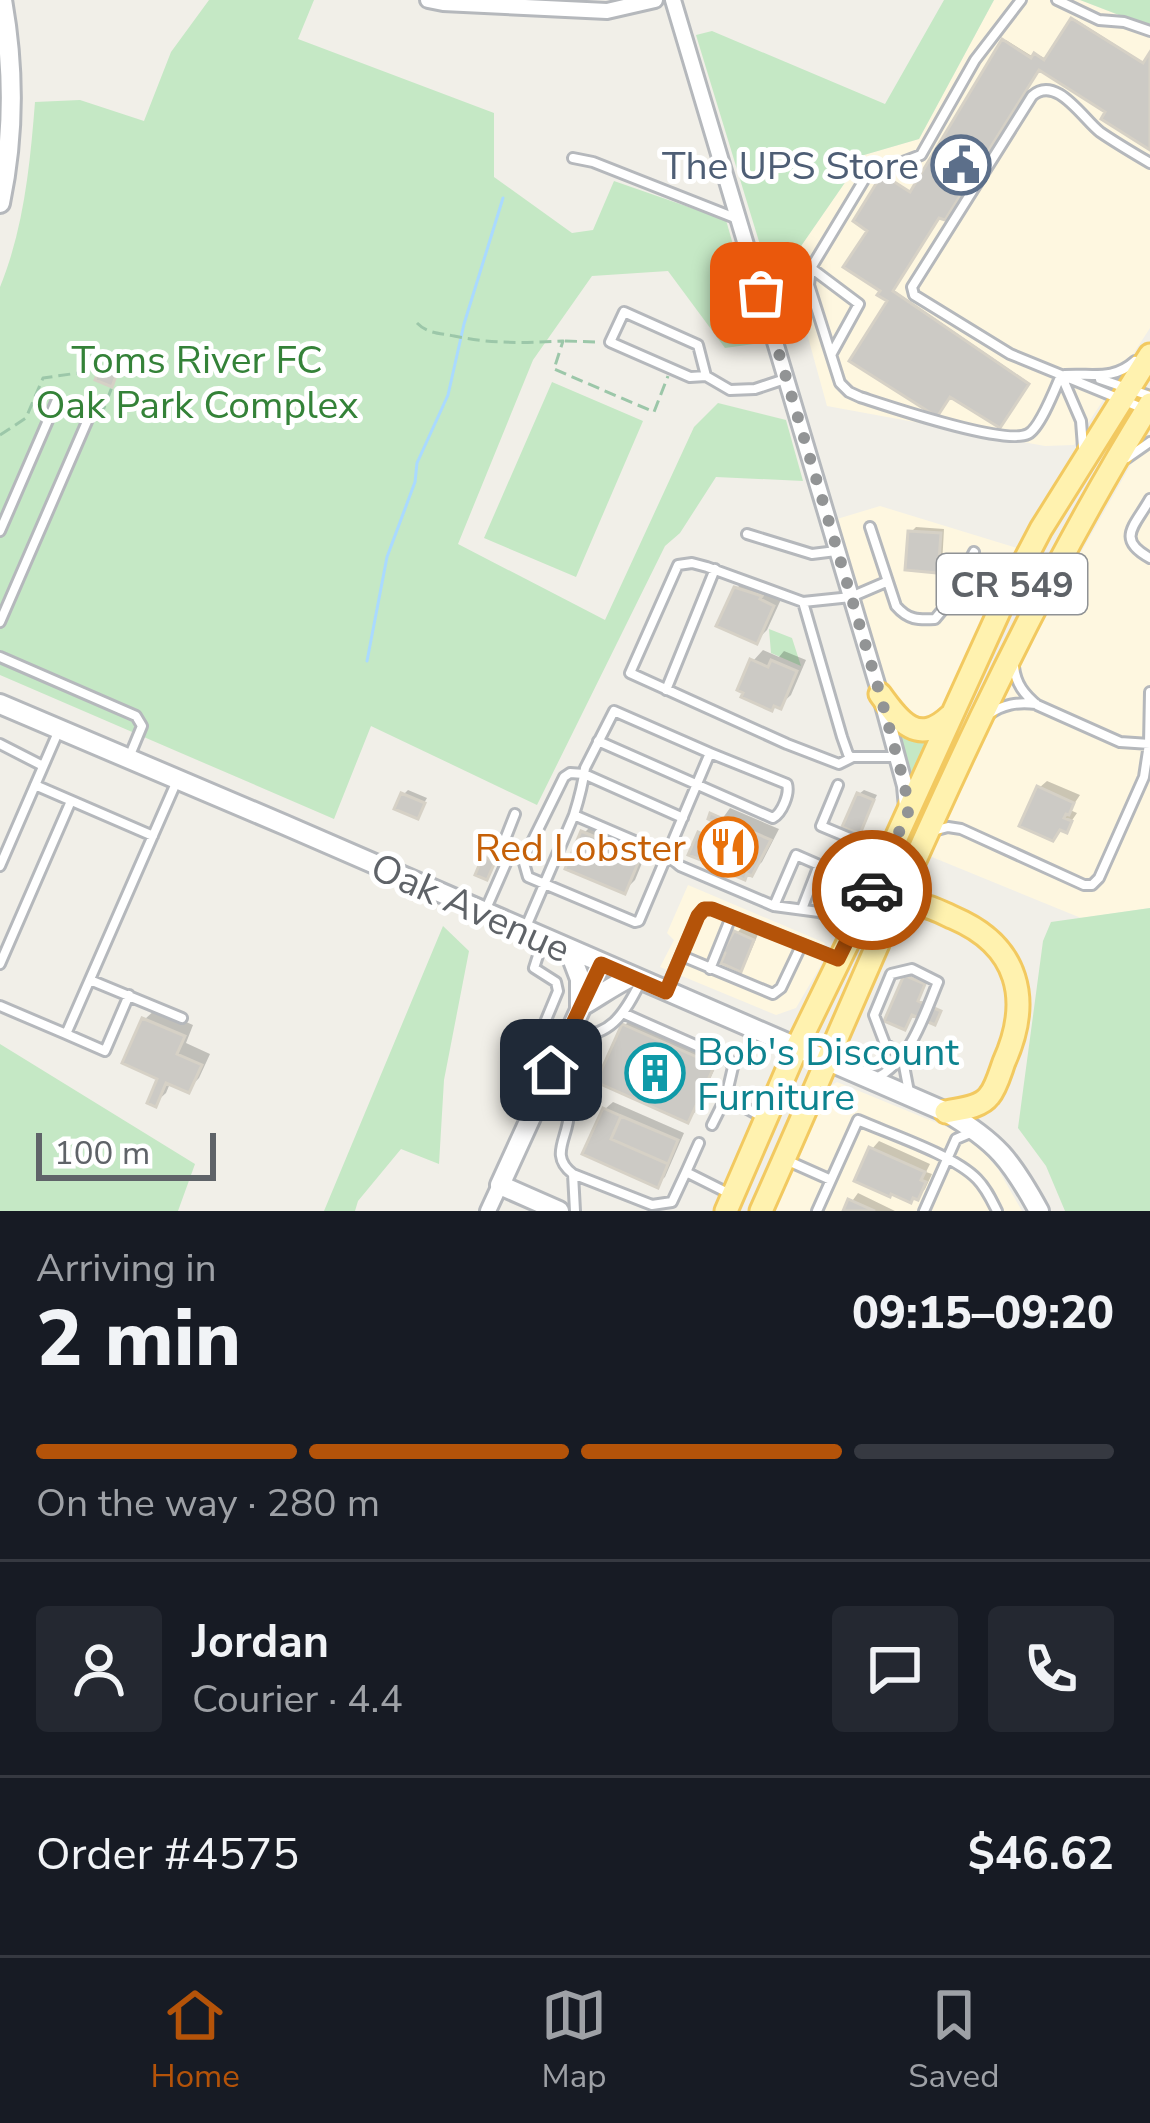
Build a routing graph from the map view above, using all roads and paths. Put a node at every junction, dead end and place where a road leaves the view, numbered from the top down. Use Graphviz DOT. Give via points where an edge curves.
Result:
graph roads {
  1 [pos="2,0"];
  2 [pos="428,0"];
  3 [pos="655,0"];
  4 [pos="674,0"];
  5 [pos="1021,0"];
  6 [pos="1057,0"];
  7 [pos="1150,31"];
  8 [pos="573,158"];
  9 [pos="1150,163"];
  10 [pos="0,203"];
  11 [pos="739,219"];
  12 [pos="812,268"];
  13 [pos="417,323"];
  14 [pos="563,341"];
  15 [pos="610,342"];
  16 [pos="1150,352"];
  17 [pos="831,354"];
  18 [pos="670,368"];
  19 [pos="99,370"];
  20 [pos="1061,375"];
  21 [pos="706,376"];
  22 [pos="1096,377"];
  23 [pos="787,379"];
  24 [pos="112,387"];
  25 [pos="1141,402"];
  26 [pos="89,417"];
  27 [pos="0,435"];
  28 [pos="1150,442"];
  29 [pos="1084,459"];
  30 [pos="1108,475"];
  31 [pos="1150,500"];
  32 [pos="1146,516"];
  33 [pos="870,527"];
  34 [pos="0,531"];
  35 [pos="747,533"];
  36 [pos="838,551"];
  37 [pos="974,552"];
  38 [pos="1150,558"];
  39 [pos="715,569"];
  40 [pos="964,575"];
  41 [pos="886,582"];
  42 [pos="1007,594"];
  43 [pos="851,597"];
  44 [pos="803,602"];
  45 [pos="0,622"];
  46 [pos="1013,647"];
  47 [pos="0,657"];
  48 [pos="666,690"];
  49 [pos="1150,692"];
  50 [pos="880,694"];
  51 [pos="0,704"];
  52 [pos="1037,705"];
  53 [pos="951,716"];
  54 [pos="975,726"];
  55 [pos="59,730"];
  56 [pos="598,741"];
  57 [pos="0,744"];
  58 [pos="1149,744"];
  59 [pos="710,753"];
  60 [pos="853,758"];
  61 [pos="897,758"];
  62 [pos="128,759"];
  63 [pos="43,766"];
  64 [pos="584,774"];
  65 [pos="177,781"];
  66 [pos="35,785"];
  67 [pos="697,785"];
  68 [pos="838,785"];
  69 [pos="71,801"];
  70 [pos="908,813"];
  71 [pos="515,814"];
  72 [pos="574,815"];
  73 [pos="682,818"];
  74 [pos="926,833"];
  75 [pos="153,836"];
  76 [pos="889,854"];
  77 [pos="667,855"];
  78 [pos="0,866"];
  79 [pos="544,884"];
  80 [pos="774,906"];
  81 [pos="802,910"];
  82 [pos="484,913"];
  83 [pos="731,917"];
  84 [pos="888,923"];
  85 [pos="855,928"];
  86 [pos="534,934"];
  87 [pos="801,946"];
  88 [pos="569,950"];
  89 [pos="682,956"];
  90 [pos="874,956"];
  91 [pos="838,959"];
  92 [pos="0,964"];
  93 [pos="601,964"];
  94 [pos="710,969"];
  95 [pos="891,974"];
  96 [pos="636,979"];
  97 [pos="90,980"];
  98 [pos="666,992"];
  99 [pos="129,995"];
  100 [pos="852,1005"];
  101 [pos="0,1006"];
  102 [pos="580,1007"];
  103 [pos="625,1014"];
  104 [pos="874,1015"];
  105 [pos="182,1018"];
  106 [pos="66,1034"];
  107 [pos="565,1039"];
  108 [pos="797,1047"];
  109 [pos="902,1055"];
  110 [pos="829,1060"];
  111 [pos="874,1080"];
  112 [pos="539,1096"];
  113 [pos="726,1096"];
  114 [pos="910,1096"];
  115 [pos="946,1112"];
  116 [pos="766,1120"];
  117 [pos="712,1125"];
  118 [pos="977,1130"];
  119 [pos="699,1144"];
  120 [pos="784,1160"];
  121 [pos="947,1160"];
  122 [pos="686,1172"];
  123 [pos="572,1174"];
  124 [pos="831,1180"];
  125 [pos="500,1185"];
  126 [pos="729,1203"];
  127 [pos="554,1210"];
  128 [pos="488,1211"];
  129 [pos="575,1211"];
  130 [pos="761,1211"];
  131 [pos="817,1211"];
  132 [pos="924,1211"];
  133 [pos="997,1211"];
  134 [pos="1039,1211"];
  1 -- 10 [label="street" via="11,101"];
  2 -- 3 [label="street" via="608,11"];
  4 -- 11 [label="street"];
  5 -- 12 [label="lane" via="921,155 867,175"];
  6 -- 7 [label="lane"];
  8 -- 11 [label="lane"];
  9 -- 20 [label="lane" via="1077,107 1039,89 912,287 1010,354"];
  11 -- 23 [label="street"];
  12 -- 17 [label="lane" via="809,285"];
  12 -- 17 [label="lane" via="859,304"];
  13 -- 14 [label="path" via="478,342"];
  14 -- 15 [label="path"];
  14 -- 18 [label="path" via="554,369 654,412"];
  15 -- 18 [label="lane"];
  15 -- 21 [label="lane" via="624,313 698,345"];
  16 -- 22 [label="lane" via="1124,371"];
  16 -- 25 [label="main road, CR 549"];
  17 -- 20 [label="lane" via="840,382 860,397 1013,437 1036,428"];
  18 -- 21 [label="lane"];
  19 -- 27 [label="path" via="43,378 26,418"];
  20 -- 22 [label="lane"];
  20 -- 25 [label="lane"];
  20 -- 29 [label="lane" via="1081,421"];
  21 -- 23 [label="lane" via="743,391"];
  22 -- 25 [label="lane"];
  23 -- 36 [label="street"];
  24 -- 26 [label="path" via="104,408"];
  25 -- 29 [label="main road, CR 549"];
  25 -- 30 [label="main road, CR 549"];
  26 -- 34 [label="lane" via="56,402"];
  26 -- 45 [label="lane"];
  28 -- 30 [label="lane"];
  29 -- 42 [label="main road, CR 549"];
  30 -- 46 [label="main road, CR 549"];
  31 -- 32 [label="lane"];
  32 -- 38 [label="lane" via="1129,534 1135,550"];
  33 -- 41 [label="lane"];
  35 -- 36 [label="lane" via="812,554"];
  36 -- 43 [label="street"];
  37 -- 40 [label="lane"];
  39 -- 44 [label="lane"];
  39 -- 48 [label="lane"];
  39 -- 48 [label="lane" via="678,565 630,668"];
  40 -- 41 [label="lane" via="935,619 904,616"];
  40 -- 42 [label="lane"];
  41 -- 43 [label="lane"];
  42 -- 53 [label="main road, CR 549"];
  43 -- 44 [label="lane"];
  43 -- 50 [label="street"];
  44 -- 60 [label="lane"];
  46 -- 52 [label="lane" via="1016,680"];
  46 -- 54 [label="main road, CR 549"];
  47 -- 62 [label="lane" via="136,716 142,726"];
  48 -- 60 [label="lane" via="839,764"];
  49 -- 58 [label="lane"];
  50 -- 53 [label="main road" via="909,727 932,729"];
  50 -- 61 [label="street"];
  51 -- 55 [label="street, Oak Avenue"];
  52 -- 54 [label="lane" via="1004,705"];
  52 -- 58 [label="lane" via="1120,742"];
  53 -- 70 [label="main road, CR 549"];
  54 -- 74 [label="main road, CR 549"];
  55 -- 62 [label="street, Oak Avenue"];
  55 -- 63 [label="lane"];
  56 -- 59 [label="lane" via="614,711"];
  56 -- 64 [label="lane"];
  56 -- 67 [label="lane"];
  57 -- 63 [label="lane"];
  58 -- 74 [label="lane" via="1144,777 1092,885 961,829"];
  59 -- 67 [label="lane"];
  59 -- 67 [label="lane" via="789,790 773,818"];
  60 -- 61 [label="lane"];
  61 -- 70 [label="street"];
  62 -- 65 [label="street, Oak Avenue"];
  63 -- 66 [label="lane"];
  64 -- 72 [label="lane"];
  64 -- 73 [label="lane"];
  64 -- 79 [label="lane" via="564,777 527,852 525,873"];
  65 -- 75 [label="lane"];
  65 -- 82 [label="street, Oak Avenue"];
  66 -- 69 [label="lane"];
  66 -- 78 [label="lane"];
  67 -- 73 [label="lane"];
  68 -- 76 [label="lane" via="821,826"];
  69 -- 75 [label="lane"];
  69 -- 92 [label="lane"];
  70 -- 76 [label="main road, CR 549"];
  71 -- 82 [label="lane" via="504,842 507,862"];
  72 -- 77 [label="lane"];
  72 -- 79 [label="lane"];
  73 -- 77 [label="lane"];
  74 -- 84 [label="main road, CR 549"];
  75 -- 97 [label="lane"];
  76 -- 85 [label="main road, CR 549"];
  77 -- 79 [label="lane" via="639,921"];
  77 -- 80 [label="lane"];
  79 -- 86 [label="lane"];
  80 -- 81 [label="lane"];
  80 -- 81 [label="lane" via="796,855 819,865"];
  81 -- 85 [label="lane"];
  82 -- 86 [label="street, Oak Avenue"];
  83 -- 87 [label="lane"];
  83 -- 89 [label="lane" via="704,909"];
  83 -- 94 [label="lane"];
  84 -- 90 [label="main road, CR 549"];
  84 -- 115 [label="main road" via="925,905 976,927 1015,975 1015,1038 989,1096"];
  85 -- 91 [label="main road, CR 549"];
  86 -- 88 [label="street, Oak Avenue"];
  86 -- 107 [label="lane" via="534,968 558,992 541,1032"];
  87 -- 91 [label="lane"];
  87 -- 94 [label="lane" via="778,993"];
  88 -- 93 [label="street, Oak Avenue"];
  88 -- 102 [label="street"];
  89 -- 94 [label="lane"];
  89 -- 98 [label="lane"];
  90 -- 95 [label="lane"];
  90 -- 100 [label="main road, CR 549"];
  91 -- 108 [label="main road, CR 549"];
  93 -- 96 [label="street, Oak Avenue"];
  93 -- 102 [label="street"];
  95 -- 104 [label="lane"];
  95 -- 109 [label="lane" via="912,969 938,982"];
  96 -- 98 [label="street, Oak Avenue"];
  96 -- 102 [label="street"];
  96 -- 103 [label="lane"];
  97 -- 99 [label="lane"];
  97 -- 106 [label="lane"];
  98 -- 108 [label="street, Oak Avenue"];
  99 -- 105 [label="lane"];
  99 -- 106 [label="lane" via="105,1051"];
  100 -- 104 [label="lane"];
  100 -- 110 [label="main road, CR 549"];
  101 -- 106 [label="lane"];
  102 -- 107 [label="street"];
  103 -- 107 [label="lane"];
  103 -- 113 [label="lane" via="729,1060"];
  104 -- 109 [label="lane" via="885,1044"];
  107 -- 112 [label="street"];
  108 -- 110 [label="street, Oak Avenue"];
  108 -- 116 [label="main road, CR 549"];
  109 -- 111 [label="lane"];
  109 -- 114 [label="lane"];
  110 -- 111 [label="street, Oak Avenue"];
  110 -- 120 [label="main road, CR 549"];
  111 -- 114 [label="street, Oak Avenue"];
  112 -- 123 [label="lane" via="568,1112 559,1158"];
  112 -- 125 [label="street"];
  113 -- 116 [label="lane"];
  113 -- 117 [label="lane"];
  114 -- 115 [label="street, Oak Avenue"];
  115 -- 118 [label="street, Oak Avenue"];
  116 -- 126 [label="main road, CR 549"];
  118 -- 121 [label="lane" via="956,1139"];
  118 -- 134 [label="street, Oak Avenue" via="1014,1168"];
  119 -- 122 [label="lane"];
  120 -- 124 [label="lane"];
  120 -- 130 [label="main road, CR 549"];
  121 -- 124 [label="lane" via="858,1120"];
  121 -- 132 [label="lane"];
  121 -- 133 [label="lane" via="974,1175"];
  122 -- 123 [label="lane" via="672,1202 652,1205"];
  122 -- 126 [label="lane"];
  123 -- 129 [label="lane"];
  124 -- 131 [label="lane"];
  125 -- 127 [label="street"];
  125 -- 128 [label="street"];
}
